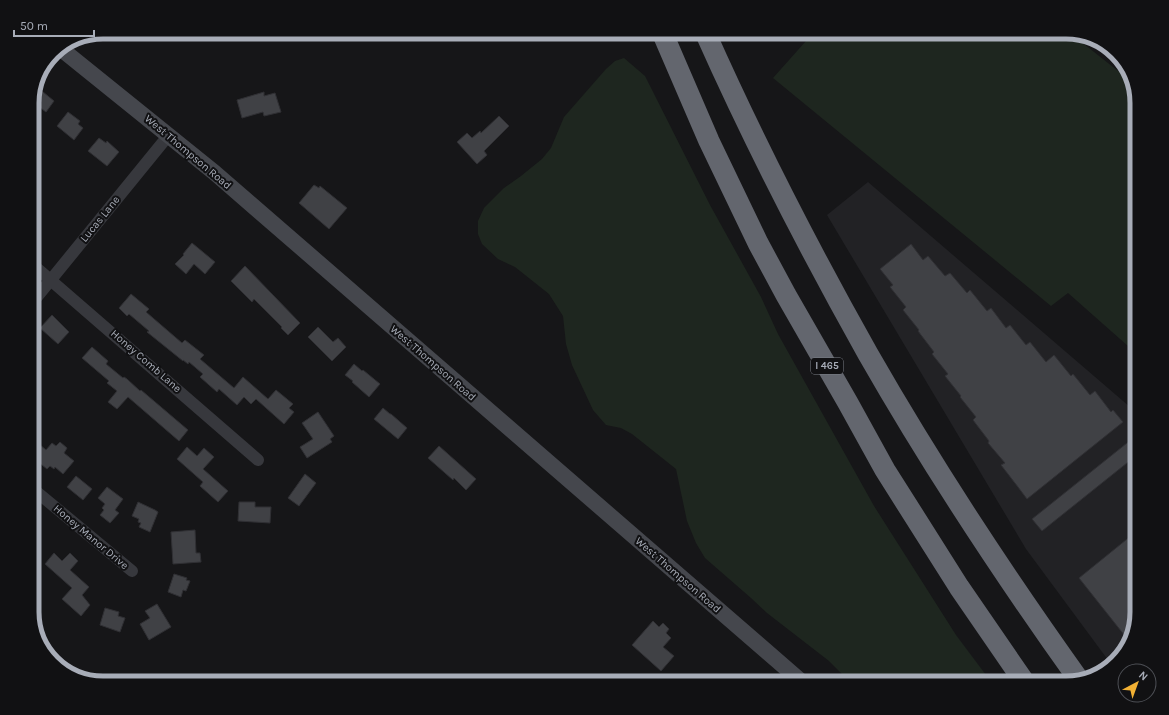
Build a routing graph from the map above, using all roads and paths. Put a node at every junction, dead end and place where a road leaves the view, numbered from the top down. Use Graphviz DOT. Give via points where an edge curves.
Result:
graph roads {
  1 [pos="665,39"];
  2 [pos="707,39"];
  3 [pos="65,52"];
  4 [pos="168,136"];
  5 [pos="39,270"];
  6 [pos="51,279"];
  7 [pos="39,294"];
  8 [pos="258,460"];
  9 [pos="39,494"];
  10 [pos="132,572"];
  11 [pos="1075,675"];
  12 [pos="795,676"];
  13 [pos="1020,676"];
  1 -- 13 [label="highway, I 465" via="709,141 786,295 885,470 959,587"];
  2 -- 11 [label="highway" via="778,186 869,356 930,458 1004,572"];
  3 -- 4 [label="main road, West Thompson Road"];
  4 -- 6 [label="street, Lucas Lane"];
  4 -- 12 [label="main road, West Thompson Road"];
  5 -- 6 [label="street, Honey Comb Lane"];
  6 -- 7 [label="street, Lucas Lane"];
  6 -- 8 [label="street, Honey Comb Lane"];
  9 -- 10 [label="street, Honey Manor Drive"];
}
